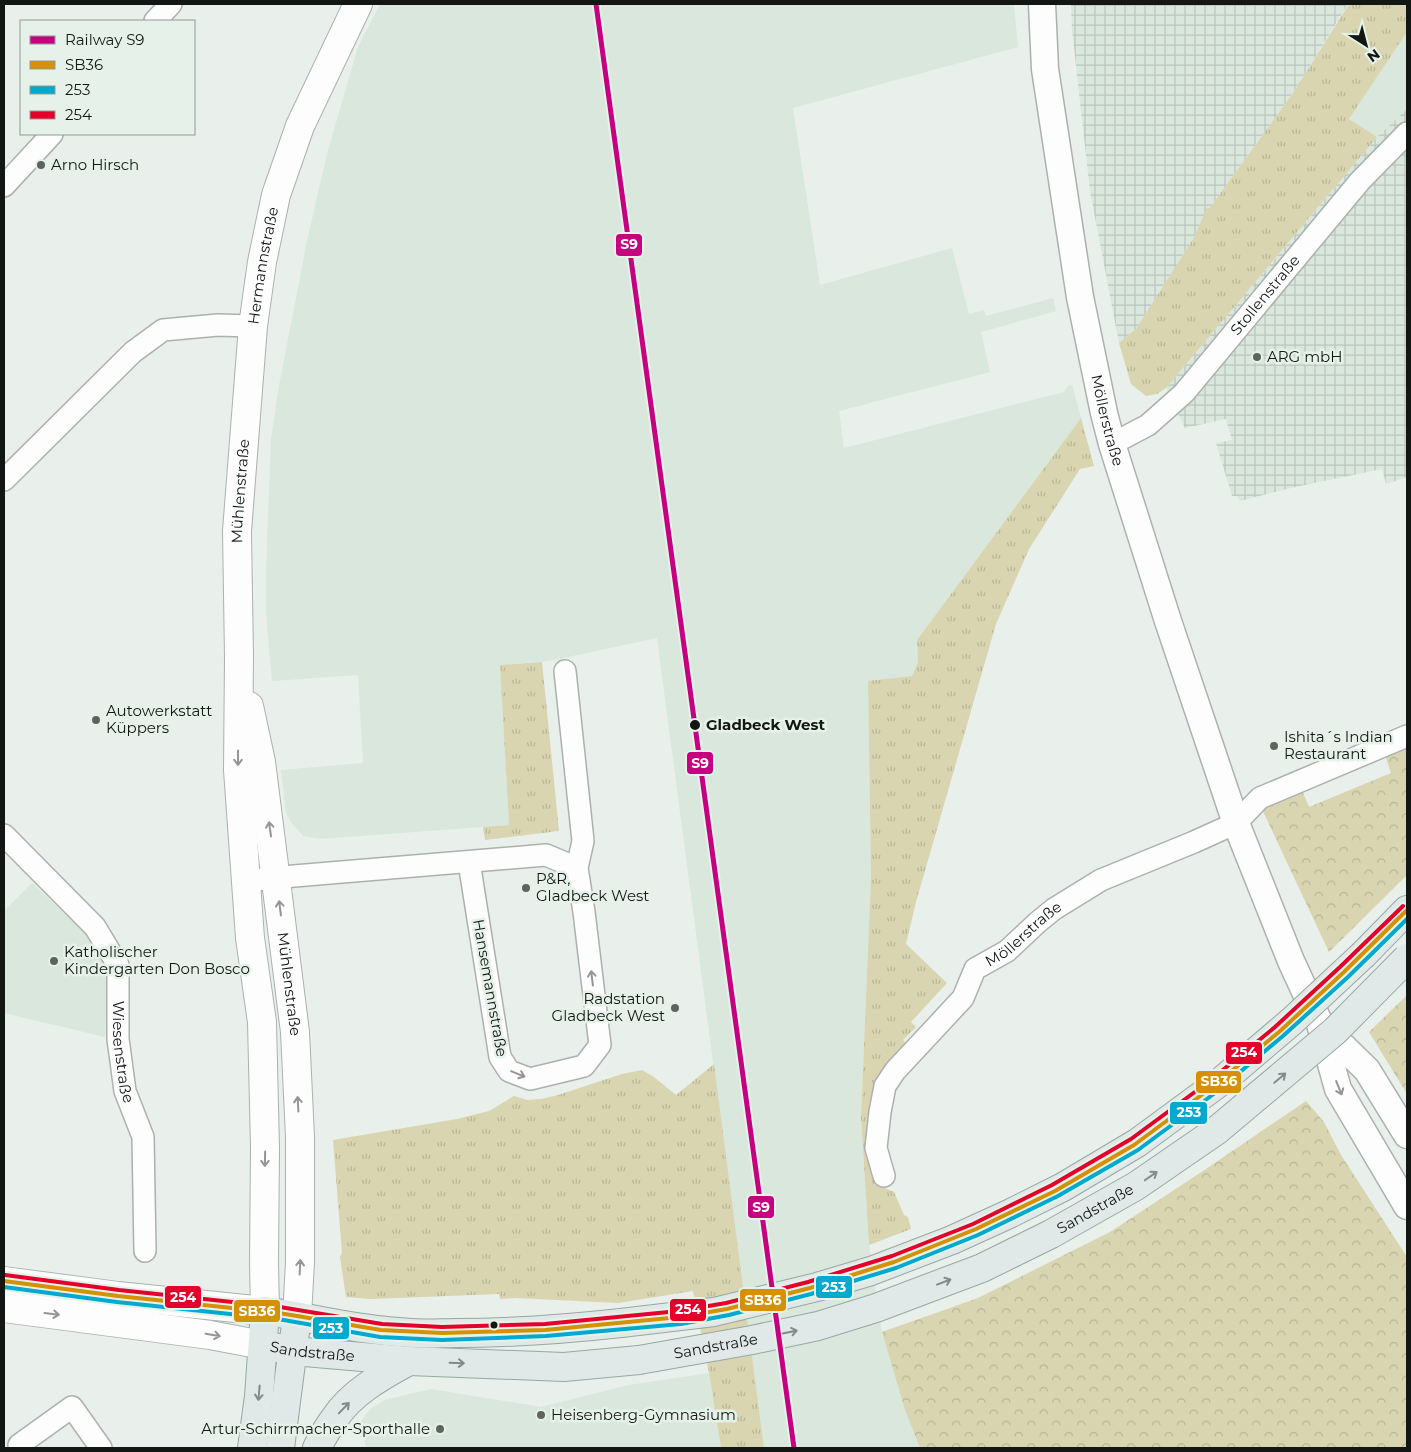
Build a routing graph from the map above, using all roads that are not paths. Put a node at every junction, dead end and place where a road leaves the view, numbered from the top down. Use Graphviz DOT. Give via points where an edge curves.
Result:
graph roads {
  1 [pos="171,4"];
  2 [pos="358,4"];
  3 [pos="1042,4"];
  4 [pos="156,20"];
  5 [pos="1407,132"];
  6 [pos="51,135"];
  7 [pos="4,186"];
  8 [pos="253,326"];
  9 [pos="1112,444"];
  10 [pos="4,480"];
  11 [pos="239,657"];
  12 [pos="565,672"];
  13 [pos="1407,736"];
  14 [pos="1236,823"];
  15 [pos="4,835"];
  16 [pos="469,862"];
  17 [pos="577,868"];
  18 [pos="277,877"];
  19 [pos="245,881"];
  20 [pos="1407,910"];
  21 [pos="1407,958"];
  22 [pos="1320,1024"];
  23 [pos="1407,1135"];
  24 [pos="884,1176"];
  25 [pos="1407,1206"];
  26 [pos="145,1251"];
  27 [pos="4,1281"];
  28 [pos="4,1308"];
  29 [pos="265,1312"];
  30 [pos="297,1316"];
  31 [pos="263,1345"];
  32 [pos="293,1351"];
  33 [pos="408,1361"];
  34 [pos="19,1445"];
  35 [pos="101,1448"];
  36 [pos="252,1448"];
  37 [pos="280,1448"];
  38 [pos="317,1448"];
  1 -- 4 [label="street"];
  2 -- 8 [label="main road, Hermannstraße" via="300,126 276,195"];
  3 -- 9 [label="street, Möllerstraße" via="1045,69 1080,297"];
  5 -- 9 [label="street, Stollenstraße" via="1360,181 1184,393 1148,425"];
  6 -- 7 [label="street"];
  8 -- 10 [label="street, Hermannstraße" via="218,325 163,330 132,352"];
  8 -- 11 [label="main road, Mühlenstraße" via="237,531"];
  9 -- 14 [label="street, Möllerstraße"];
  18 -- 11 [label="main road, Mühlenstraße, one-way" via="261,762"];
  11 -- 19 [label="main road, Mühlenstraße, one-way" via="238,770"];
  12 -- 17 [label="street, Hansemannstraße" via="583,841"];
  13 -- 14 [label="street, Möllerstraße" via="1260,798"];
  14 -- 22 [label="street, Möllerstraße"];
  14 -- 24 [label="street, Möllerstraße" via="1101,880 1054,909 1007,951 975,969 963,998 885,1086 876,1148"];
  15 -- 26 [label="street, Wiesenstraße" via="95,927 118,965 118,1040 125,1091 143,1137"];
  16 -- 17 [label="street" via="546,855"];
  16 -- 17 [label="street, Hansemannstraße, one-way" via="500,1057 509,1071 530,1079 584,1066 600,1045"];
  16 -- 18 [label="street"];
  18 -- 19 [label="street"];
  30 -- 18 [label="main road, Mühlenstraße, one-way" via="300,1127 295,1032"];
  19 -- 29 [label="main road, Mühlenstraße, one-way" via="262,1022"];
  20 -- 30 [label="main road, Sandstraße, bridge" via="1292,1021 1224,1080 1137,1143 1063,1187 1009,1214 871,1271 714,1312 556,1330 412,1333"];
  33 -- 21 [label="main road, Sandstraße, one-way, bridge" via="564,1367 639,1360 818,1326 982,1268 1136,1186 1216,1131 1335,1031"];
  22 -- 23 [label="street, Möllerstraße" via="1367,1070"];
  22 -- 25 [label="street, Möllerstraße, one-way" via="1338,1089"];
  27 -- 29 [label="main road, Sandstraße"];
  28 -- 31 [label="main road, Sandstraße, one-way"];
  29 -- 30 [label="main road, Sandstraße"];
  29 -- 31 [label="main road"];
  30 -- 32 [label="main road"];
  31 -- 32 [label="main road, Sandstraße"];
  31 -- 36 [label="main road, one-way"];
  32 -- 33 [label="main road, Sandstraße"];
  32 -- 37 [label="main road"];
  38 -- 33 [label="main road, one-way" via="335,1416 355,1396"];
  34 -- 35 [label="street" via="72,1407"];
}
